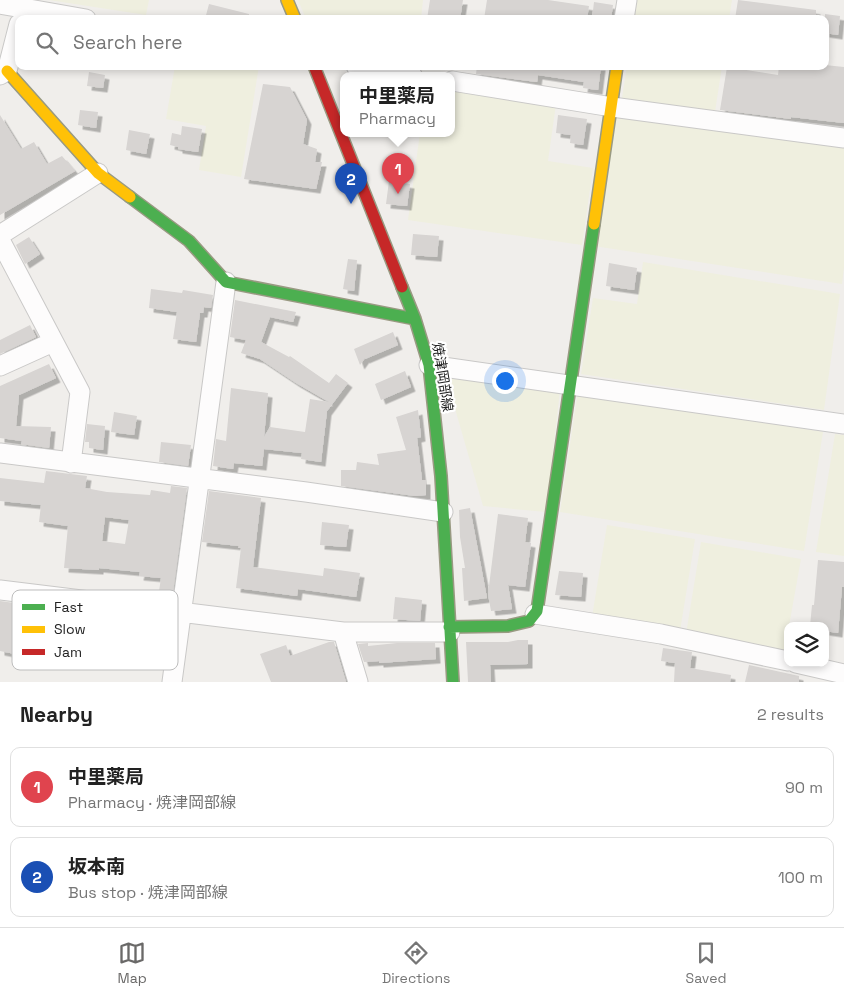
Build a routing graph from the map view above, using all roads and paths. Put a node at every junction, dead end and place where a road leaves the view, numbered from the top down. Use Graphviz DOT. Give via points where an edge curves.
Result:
graph roads {
  1 [pos="287,0"];
  2 [pos="627,0"];
  3 [pos="0,4"];
  4 [pos="18,15"];
  5 [pos="293,15"];
  6 [pos="625,15"];
  7 [pos="15,37"];
  8 [pos="316,70"];
  9 [pos="381,70"];
  10 [pos="617,70"];
  11 [pos="393,72"];
  12 [pos="4,73"];
  13 [pos="455,82"];
  14 [pos="612,107"];
  15 [pos="340,131"];
  16 [pos="342,137"];
  17 [pos="844,138"];
  18 [pos="98,173"];
  19 [pos="0,235"];
  20 [pos="0,240"];
  21 [pos="226,282"];
  22 [pos="415,319"];
  23 [pos="52,342"];
  24 [pos="0,366"];
  25 [pos="429,366"];
  26 [pos="571,385"];
  27 [pos="844,424"];
  28 [pos="0,454"];
  29 [pos="71,463"];
  30 [pos="199,478"];
  31 [pos="443,512"];
  32 [pos="178,612"];
  33 [pos="181,612"];
  34 [pos="535,614"];
  35 [pos="450,630"];
  36 [pos="343,632"];
  37 [pos="178,635"];
  38 [pos="784,661"];
  39 [pos="813,667"];
  40 [pos="844,674"];
  41 [pos="358,682"];
  42 [pos="452,682"];
  1 -- 5 [label="street"];
  2 -- 6 [label="street"];
  3 -- 4 [label="street"];
  7 -- 12 [label="street"];
  8 -- 15 [label="street, 焼津岡部線"];
  9 -- 11 [label="street"];
  10 -- 14 [label="street"];
  12 -- 18 [label="street"];
  13 -- 14 [label="street"];
  14 -- 17 [label="street"];
  14 -- 26 [label="street"];
  16 -- 22 [label="street, 焼津岡部線"];
  18 -- 19 [label="street"];
  18 -- 21 [label="street" via="189,241"];
  20 -- 23 [label="street"];
  21 -- 22 [label="street"];
  21 -- 30 [label="street"];
  22 -- 25 [label="street, 焼津岡部線"];
  23 -- 24 [label="street"];
  23 -- 29 [label="street" via="80,392"];
  25 -- 26 [label="street"];
  25 -- 31 [label="street, 焼津岡部線"];
  26 -- 27 [label="street"];
  26 -- 34 [label="street"];
  28 -- 29 [label="street"];
  29 -- 30 [label="street"];
  30 -- 31 [label="street"];
  30 -- 33 [label="street"];
  31 -- 35 [label="street, 焼津岡部線"];
  32 -- 33 [label="street"];
  33 -- 36 [label="street"];
  33 -- 37 [label="street"];
  34 -- 35 [label="street" via="529,621 508,626"];
  34 -- 38 [label="street" via="661,634"];
  35 -- 36 [label="street"];
  35 -- 42 [label="street, 焼津岡部線"];
  36 -- 41 [label="street"];
  39 -- 40 [label="street"];
}
